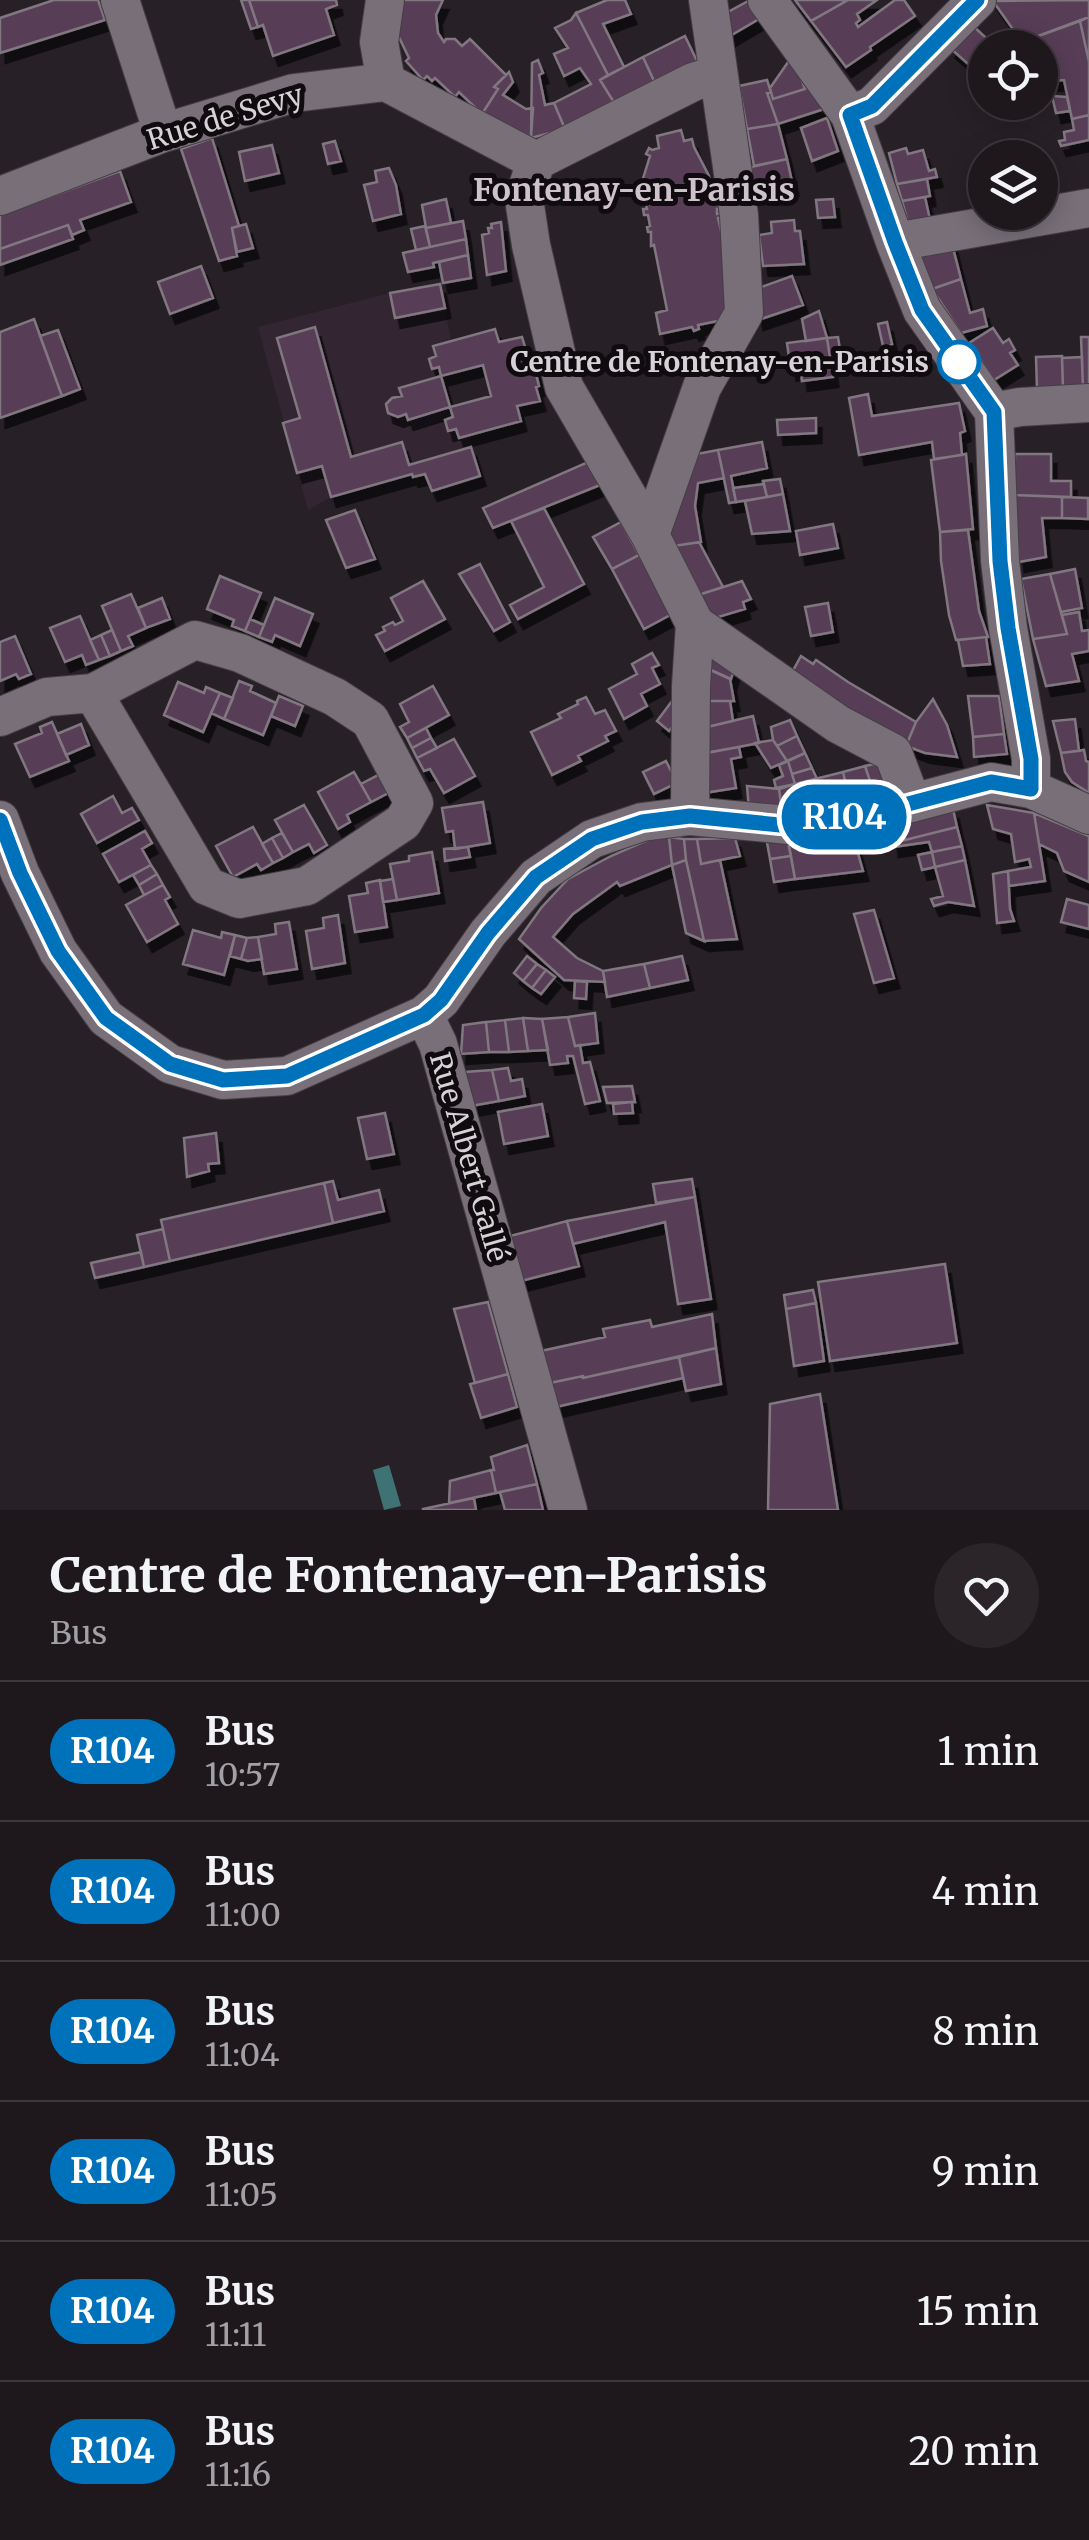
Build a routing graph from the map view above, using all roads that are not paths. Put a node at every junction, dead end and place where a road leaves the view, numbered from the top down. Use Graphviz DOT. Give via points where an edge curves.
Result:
graph roads {
  1 [pos="120,0"];
  2 [pos="385,0"];
  3 [pos="708,0"];
  4 [pos="767,0"];
  5 [pos="978,0"];
  6 [pos="718,74"];
  7 [pos="386,82"];
  8 [pos="850,115"];
  9 [pos="162,133"];
  10 [pos="536,162"];
  11 [pos="0,196"];
  12 [pos="1089,208"];
  13 [pos="895,242"];
  14 [pos="1089,403"];
  15 [pos="994,412"];
  16 [pos="650,535"];
  17 [pos="695,624"];
  18 [pos="93,693"];
  19 [pos="0,717"];
  20 [pos="1031,789"];
  21 [pos="912,804"];
  22 [pos="1089,815"];
  23 [pos="690,816"];
  24 [pos="0,820"];
  25 [pos="424,1015"];
  26 [pos="568,1510"];
  1 -- 9 [label="street"];
  2 -- 7 [label="street" via="380,42"];
  3 -- 6 [label="street"];
  4 -- 8 [label="street"];
  5 -- 8 [label="street" via="872,106"];
  6 -- 10 [label="street"];
  6 -- 16 [label="street" via="739,215 744,313 702,387"];
  7 -- 9 [label="street, Rue de Sevy" via="294,93"];
  7 -- 10 [label="street"];
  8 -- 13 [label="street"];
  9 -- 11 [label="street, Rue de Sevy"];
  10 -- 16 [label="street" via="524,198 564,386"];
  12 -- 13 [label="street"];
  13 -- 15 [label="street" via="922,310"];
  14 -- 15 [label="street"];
  15 -- 20 [label="street" via="1000,561"];
  16 -- 17 [label="street"];
  17 -- 21 [label="street" via="838,724 893,752"];
  17 -- 23 [label="street"];
  18 -- 18 [label="street" via="195,640 240,653 370,720 414,803 403,822 306,886 239,900 206,886"];
  18 -- 19 [label="street" via="47,697"];
  20 -- 21 [label="street, Rue Albert Gallé" via="991,782"];
  20 -- 22 [label="street, Rue Albert Gallé"];
  21 -- 23 [label="street, Rue Albert Gallé" via="790,826"];
  23 -- 25 [label="street, Rue Albert Gallé" via="642,822 592,839 536,877"];
  24 -- 25 [label="street" via="58,951 106,1018 170,1064 223,1080 287,1076"];
  25 -- 26 [label="street, Rue Albert Gallé" via="438,1044"];
}
